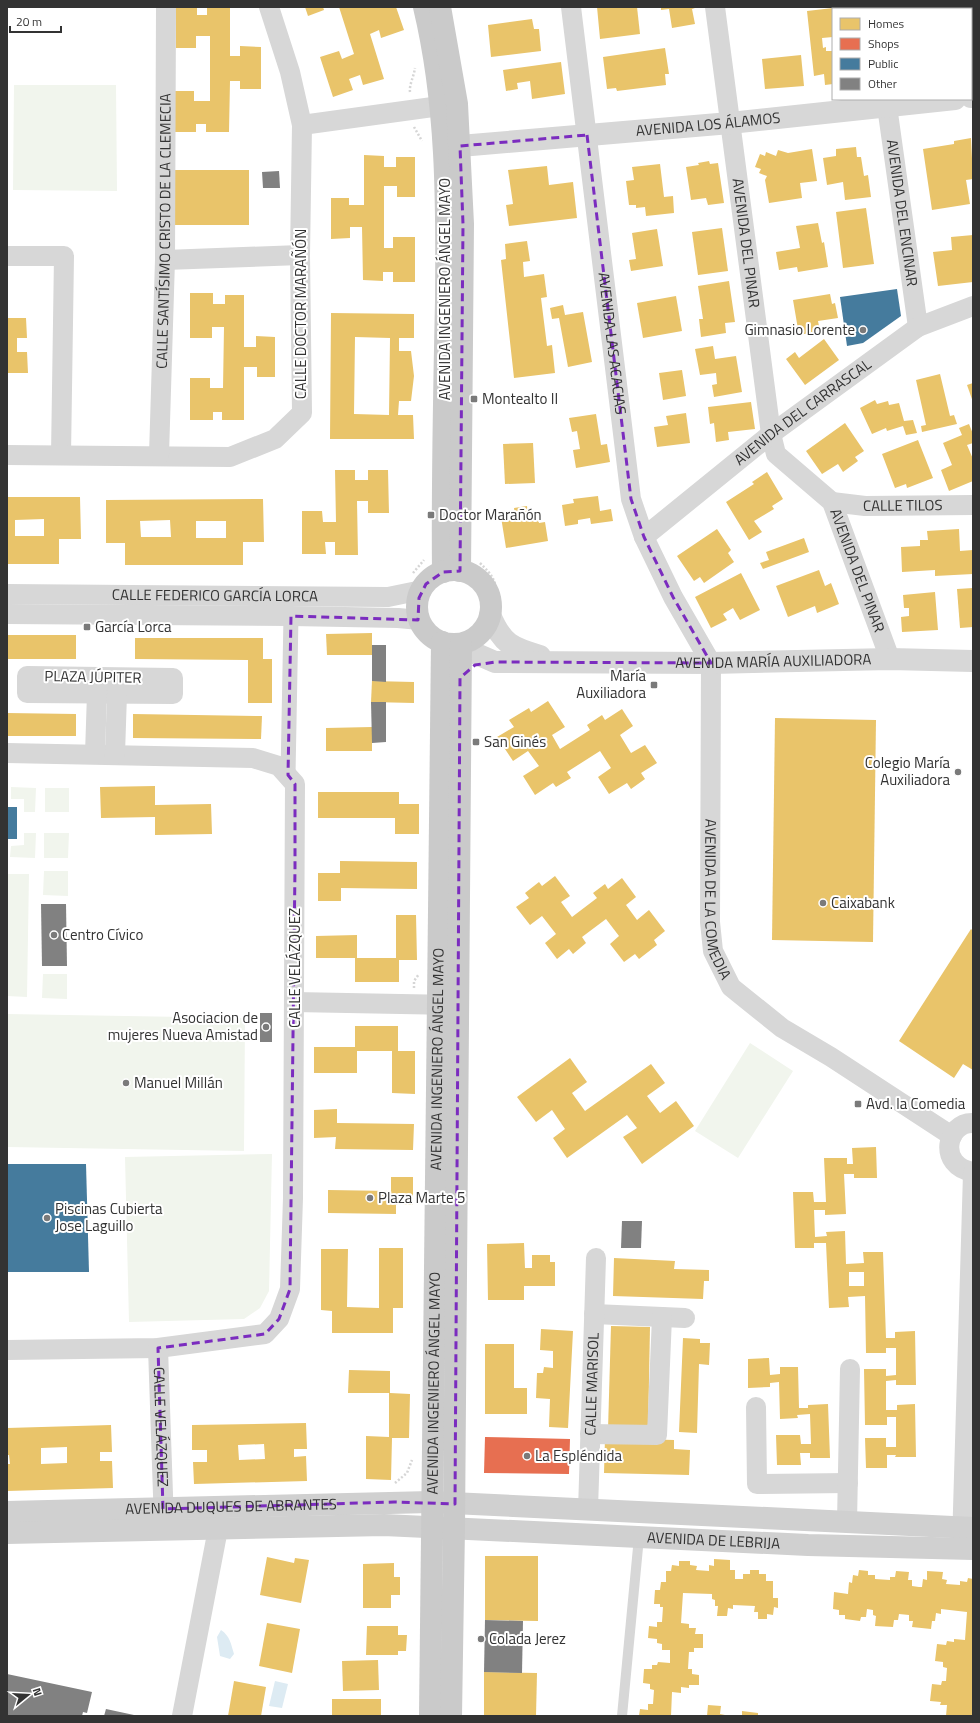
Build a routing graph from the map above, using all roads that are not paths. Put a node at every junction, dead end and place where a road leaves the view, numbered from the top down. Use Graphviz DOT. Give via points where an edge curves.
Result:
graph roads {
  1 [pos="166,7"];
  2 [pos="269,7"];
  3 [pos="424,7"];
  4 [pos="440,7"];
  5 [pos="571,7"];
  6 [pos="715,7"];
  7 [pos="932,100"];
  8 [pos="887,102"];
  9 [pos="440,106"];
  10 [pos="730,123"];
  11 [pos="302,125"];
  12 [pos="587,136"];
  13 [pos="460,146"];
  14 [pos="300,255"];
  15 [pos="7,256"];
  16 [pos="164,260"];
  17 [pos="973,306"];
  18 [pos="918,327"];
  19 [pos="770,434"];
  20 [pos="7,455"];
  21 [pos="61,455"];
  22 [pos="159,455"];
  23 [pos="832,502"];
  24 [pos="973,505"];
  25 [pos="644,537"];
  26 [pos="451,572"];
  27 [pos="422,590"];
  28 [pos="7,594"];
  29 [pos="495,608"];
  30 [pos="7,614"];
  31 [pos="291,616"];
  32 [pos="420,620"];
  33 [pos="451,643"];
  34 [pos="890,659"];
  35 [pos="573,661"];
  36 [pos="973,661"];
  37 [pos="495,662"];
  38 [pos="711,662"];
  39 [pos="460,678"];
  40 [pos="97,694"];
  41 [pos="117,694"];
  42 [pos="7,753"];
  43 [pos="96,754"];
  44 [pos="115,754"];
  45 [pos="288,775"];
  46 [pos="294,1002"];
  47 [pos="447,1004"];
  48 [pos="973,1123"];
  49 [pos="952,1136"];
  50 [pos="973,1172"];
  51 [pos="596,1258"];
  52 [pos="594,1314"];
  53 [pos="662,1317"];
  54 [pos="685,1318"];
  55 [pos="158,1348"];
  56 [pos="7,1350"];
  57 [pos="850,1369"];
  58 [pos="756,1407"];
  59 [pos="590,1434"];
  60 [pos="848,1483"];
  61 [pos="432,1502"];
  62 [pos="455,1504"];
  63 [pos="163,1508"];
  64 [pos="588,1510"];
  65 [pos="7,1512"];
  66 [pos="847,1522"];
  67 [pos="431,1526"];
  68 [pos="454,1527"];
  69 [pos="968,1528"];
  70 [pos="218,1529"];
  71 [pos="164,1530"];
  72 [pos="7,1533"];
  73 [pos="639,1537"];
  74 [pos="968,1549"];
  75 [pos="182,1716"];
  76 [pos="430,1716"];
  77 [pos="451,1716"];
  78 [pos="622,1716"];
  1 -- 16 [label="street, CALLE SANTÍSIMO CRISTO DE LA CLEMECIA"];
  2 -- 11 [label="street, CALLE DOCTOR MARAÑÓN" via="290,72"];
  3 -- 9 [label="main road, AVENIDA INGENIERO ÁNGEL MAYO" via="432,39"];
  4 -- 13 [label="main road, AVENIDA INGENIERO ÁNGEL MAYO" via="457,104"];
  5 -- 12 [label="street, AVENIDA LAS ACACIAS"];
  6 -- 10 [label="street, AVENIDA DEL PINAR"];
  7 -- 8 [label="street, AVENIDA LOS ÁLAMOS"];
  8 -- 10 [label="street, AVENIDA LOS ÁLAMOS"];
  8 -- 18 [label="street, AVENIDA DEL ENCINAR"];
  9 -- 11 [label="street"];
  9 -- 26 [label="main road, AVENIDA INGENIERO ÁNGEL MAYO" via="445,152 447,216"];
  10 -- 12 [label="street, AVENIDA LOS ÁLAMOS"];
  10 -- 19 [label="street, AVENIDA DEL PINAR"];
  11 -- 14 [label="street, CALLE DOCTOR MARAÑÓN"];
  12 -- 13 [label="street, AVENIDA LOS ÁLAMOS"];
  12 -- 25 [label="street, AVENIDA LAS ACACIAS" via="631,499"];
  13 -- 26 [label="main road, AVENIDA INGENIERO ÁNGEL MAYO" via="463,224 460,545"];
  14 -- 16 [label="street"];
  14 -- 22 [label="street, CALLE DOCTOR MARAÑÓN" via="302,413 275,439 230,457"];
  15 -- 21 [label="street" via="64,256"];
  16 -- 22 [label="street, CALLE SANTÍSIMO CRISTO DE LA CLEMECIA"];
  17 -- 18 [label="street, AVENIDA DEL CARRASCAL"];
  18 -- 19 [label="street, AVENIDA DEL CARRASCAL"];
  19 -- 23 [label="street, AVENIDA DEL PINAR" via="776,454"];
  19 -- 25 [label="street, AVENIDA DEL CARRASCAL"];
  20 -- 21 [label="street, CALLE DOCTOR MARAÑÓN"];
  21 -- 22 [label="street, CALLE DOCTOR MARAÑÓN"];
  23 -- 24 [label="street, CALLE TILOS" via="865,506"];
  23 -- 34 [label="street, AVENIDA DEL PINAR"];
  25 -- 38 [label="street, AVENIDA LAS ACACIAS" via="673,597"];
  26 -- 27 [label="main road" via="430,579"];
  26 -- 29 [label="main road" via="474,576 484,586"];
  27 -- 28 [label="street, CALLE FEDERICO GARCÍA LORCA" via="388,597"];
  27 -- 32 [label="main road" via="418,605"];
  29 -- 33 [label="main road" via="481,633 470,641"];
  29 -- 35 [label="street, AVENIDA MARÍA AUXILIADORA" via="496,630 514,648 540,656"];
  30 -- 31 [label="street, CALLE FEDERICO GARCÍA LORCA"];
  31 -- 32 [label="street, CALLE FEDERICO GARCÍA LORCA"];
  31 -- 45 [label="street"];
  32 -- 33 [label="main road" via="428,634"];
  33 -- 37 [label="street, AVENIDA MARÍA AUXILIADORA"];
  33 -- 39 [label="main road, AVENIDA INGENIERO ÁNGEL MAYO"];
  33 -- 47 [label="main road, AVENIDA INGENIERO ÁNGEL MAYO"];
  34 -- 36 [label="street, AVENIDA MARÍA AUXILIADORA"];
  34 -- 38 [label="street, AVENIDA MARÍA AUXILIADORA"];
  35 -- 37 [label="street, AVENIDA MARÍA AUXILIADORA"];
  35 -- 38 [label="street, AVENIDA MARÍA AUXILIADORA"];
  37 -- 39 [label="street" via="475,665 467,669"];
  38 -- 49 [label="street, AVENIDA DE LA COMEDIA" via="710,922 713,951 731,987 782,1028"];
  39 -- 47 [label="main road, AVENIDA INGENIERO ÁNGEL MAYO"];
  40 -- 41 [label="street, PLAZA JÚPITER"];
  40 -- 41 [label="street, PLAZA JÚPITER" via="27,693 27,676 173,678 173,694"];
  40 -- 43 [label="street, PLAZA JÚPITER"];
  41 -- 44 [label="street, PLAZA JÚPITER"];
  42 -- 43 [label="street"];
  43 -- 44 [label="street"];
  44 -- 45 [label="street" via="253,758 279,766"];
  45 -- 46 [label="street, CALLE VELÁZQUEZ" via="295,784"];
  46 -- 47 [label="street"];
  46 -- 55 [label="street, CALLE VELÁZQUEZ" via="290,1289 279,1319 265,1334"];
  47 -- 61 [label="main road, AVENIDA INGENIERO ÁNGEL MAYO"];
  47 -- 62 [label="main road, AVENIDA INGENIERO ÁNGEL MAYO"];
  48 -- 49 [label="street" via="959,1127"];
  49 -- 50 [label="street" via="948,1148 952,1160 958,1166"];
  50 -- 69 [label="street"];
  51 -- 52 [label="street, CALLE MARISOL"];
  52 -- 53 [label="street"];
  52 -- 59 [label="street, CALLE MARISOL"];
  53 -- 54 [label="street"];
  53 -- 59 [label="street" via="657,1435"];
  55 -- 56 [label="street, CALLE VELÁZQUEZ"];
  55 -- 63 [label="street, CALLE VELÁZQUEZ"];
  57 -- 60 [label="street"];
  58 -- 60 [label="street" via="757,1484"];
  59 -- 64 [label="street, CALLE MARISOL"];
  60 -- 66 [label="street"];
  61 -- 62 [label="main road, AVENIDA DUQUES DE ABRANTES"];
  61 -- 63 [label="main road, AVENIDA DUQUES DE ABRANTES"];
  61 -- 67 [label="main road, AVENIDA INGENIERO ÁNGEL MAYO"];
  62 -- 64 [label="main road, AVENIDA DE LEBRIJA"];
  62 -- 68 [label="main road, AVENIDA INGENIERO ÁNGEL MAYO"];
  63 -- 65 [label="main road, AVENIDA DUQUES DE ABRANTES"];
  63 -- 71 [label="street, CALLE VELÁZQUEZ"];
  64 -- 66 [label="main road, AVENIDA DE LEBRIJA"];
  66 -- 69 [label="main road, AVENIDA DE LEBRIJA"];
  67 -- 68 [label="main road, AVENIDA DUQUES DE ABRANTES"];
  67 -- 70 [label="main road, AVENIDA DUQUES DE ABRANTES"];
  67 -- 76 [label="main road, AVENIDA INGENIERO ÁNGEL MAYO"];
  68 -- 73 [label="main road, AVENIDA DE LEBRIJA"];
  68 -- 77 [label="main road, AVENIDA INGENIERO ÁNGEL MAYO"];
  69 -- 74 [label="street"];
  70 -- 71 [label="main road, AVENIDA DUQUES DE ABRANTES"];
  70 -- 75 [label="street"];
  71 -- 72 [label="main road, AVENIDA DUQUES DE ABRANTES"];
  73 -- 74 [label="main road, AVENIDA DE LEBRIJA"];
  73 -- 78 [label="lane"];
}
